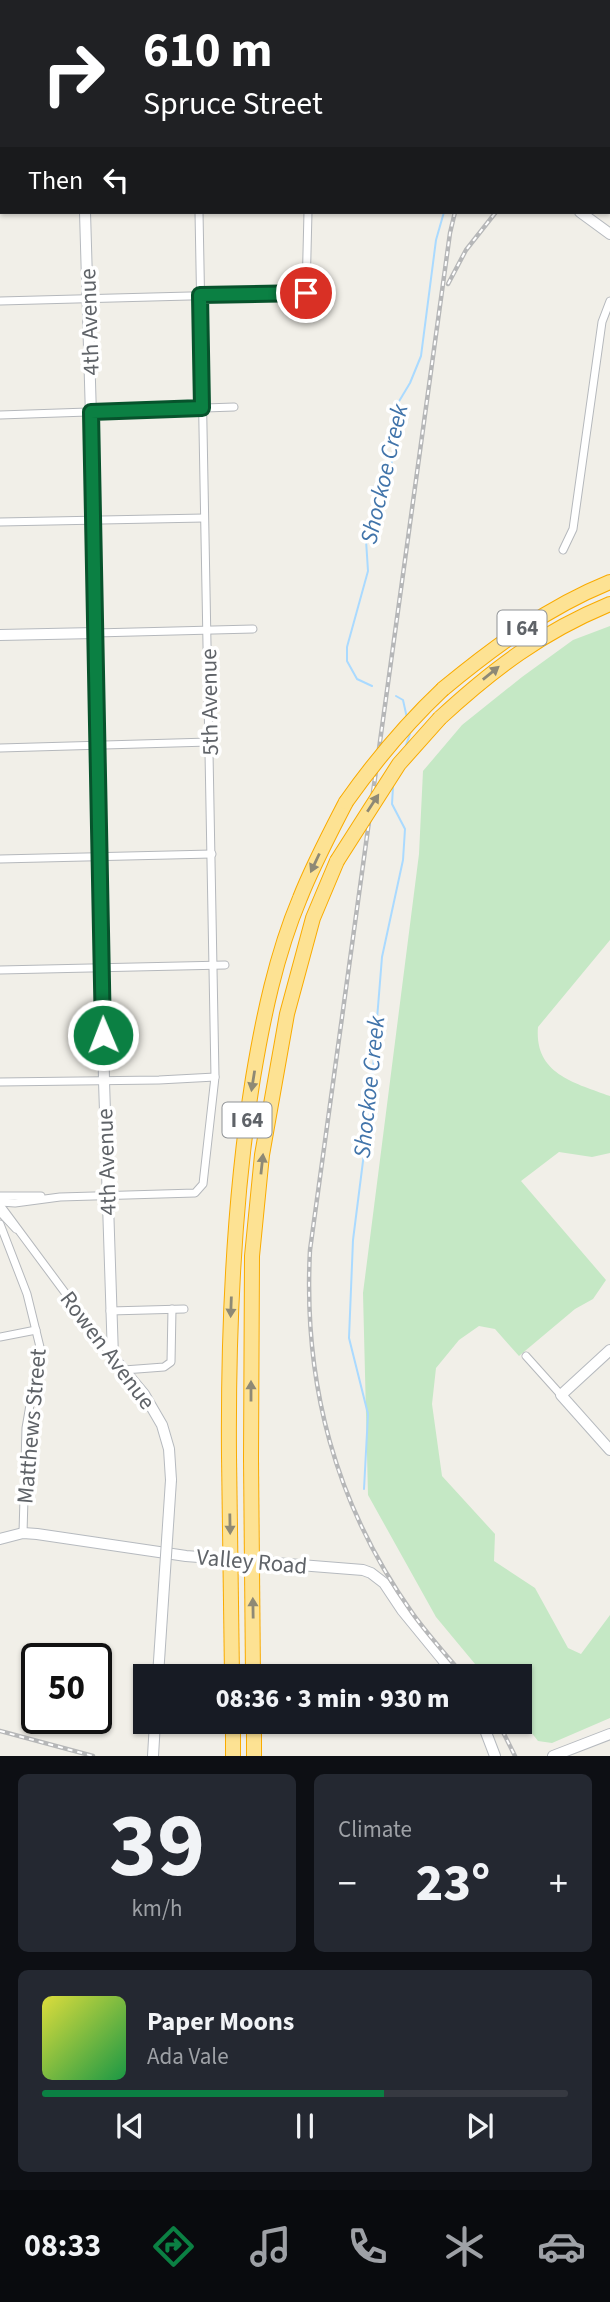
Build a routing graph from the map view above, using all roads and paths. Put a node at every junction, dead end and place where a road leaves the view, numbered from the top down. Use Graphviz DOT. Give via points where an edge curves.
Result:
graph roads {
  1 [pos="85,214"];
  2 [pos="199,214"];
  3 [pos="308,214"];
  4 [pos="583,214"];
  5 [pos="610,234"];
  6 [pos="200,295"];
  7 [pos="88,298"];
  8 [pos="0,301"];
  9 [pos="610,301"];
  10 [pos="234,407"];
  11 [pos="202,408"];
  12 [pos="91,412"];
  13 [pos="0,415"];
  14 [pos="204,518"];
  15 [pos="93,520"];
  16 [pos="0,522"];
  17 [pos="563,551"];
  18 [pos="610,582"];
  19 [pos="610,604"];
  20 [pos="254,629"];
  21 [pos="207,630"];
  22 [pos="94,633"];
  23 [pos="0,635"];
  24 [pos="209,742"];
  25 [pos="97,745"];
  26 [pos="0,748"];
  27 [pos="212,854"];
  28 [pos="100,856"];
  29 [pos="0,859"];
  30 [pos="225,965"];
  31 [pos="213,966"];
  32 [pos="102,968"];
  33 [pos="0,970"];
  34 [pos="215,1077"];
  35 [pos="104,1080"];
  36 [pos="0,1082"];
  37 [pos="0,1196"];
  38 [pos="107,1196"];
  39 [pos="59,1197"];
  40 [pos="0,1203"];
  41 [pos="0,1212"];
  42 [pos="0,1224"];
  43 [pos="20,1231"];
  44 [pos="2,1237"];
  45 [pos="172,1309"];
  46 [pos="184,1309"];
  47 [pos="110,1311"];
  48 [pos="36,1330"];
  49 [pos="0,1337"];
  50 [pos="610,1350"];
  51 [pos="526,1356"];
  52 [pos="113,1357"];
  53 [pos="124,1370"];
  54 [pos="561,1395"];
  55 [pos="610,1450"];
  56 [pos="23,1533"];
  57 [pos="0,1539"];
  58 [pos="159,1664"];
  59 [pos="232,1664"];
  60 [pos="253,1664"];
  61 [pos="446,1664"];
  62 [pos="154,1734"];
  63 [pos="233,1734"];
  64 [pos="254,1734"];
  65 [pos="487,1734"];
  66 [pos="609,1737"];
  67 [pos="153,1756"];
  68 [pos="233,1756"];
  69 [pos="254,1756"];
  70 [pos="495,1756"];
  71 [pos="553,1756"];
  1 -- 7 [label="main road, 4th Avenue"];
  2 -- 6 [label="street, 5th Avenue"];
  3 -- 6 [label="street" via="306,293"];
  4 -- 5 [label="main road"];
  6 -- 7 [label="street"];
  6 -- 11 [label="street, 5th Avenue"];
  7 -- 8 [label="street"];
  7 -- 12 [label="main road, 4th Avenue"];
  9 -- 17 [label="street" via="602,322 573,529"];
  10 -- 11 [label="street"];
  11 -- 12 [label="street"];
  11 -- 14 [label="street, 5th Avenue"];
  12 -- 13 [label="street"];
  12 -- 15 [label="main road, 4th Avenue"];
  14 -- 15 [label="street"];
  14 -- 21 [label="street, 5th Avenue"];
  15 -- 16 [label="street"];
  15 -- 22 [label="main road, 4th Avenue"];
  18 -- 59 [label="highway, I 64, one-way, bridge" via="524,627 420,710 346,802 299,900 259,1044 235,1221 229,1366"];
  60 -- 19 [label="highway, I 64, one-way, bridge" via="252,1256 262,1155 287,1014 313,918 337,861 399,764 440,718 531,644"];
  20 -- 21 [label="street"];
  21 -- 22 [label="street"];
  21 -- 24 [label="street, 5th Avenue"];
  22 -- 23 [label="main road"];
  22 -- 25 [label="main road, 4th Avenue"];
  24 -- 25 [label="street"];
  24 -- 27 [label="street, 5th Avenue"];
  25 -- 26 [label="street"];
  25 -- 28 [label="main road, 4th Avenue"];
  27 -- 28 [label="street"];
  27 -- 31 [label="street, 5th Avenue"];
  28 -- 29 [label="street"];
  28 -- 32 [label="main road, 4th Avenue"];
  30 -- 31 [label="street"];
  31 -- 32 [label="street"];
  31 -- 34 [label="street, 5th Avenue"];
  32 -- 33 [label="street"];
  32 -- 35 [label="main road, 4th Avenue"];
  34 -- 35 [label="street"];
  34 -- 38 [label="street, 5th Avenue" via="199,1191"];
  35 -- 36 [label="street"];
  35 -- 38 [label="main road, 4th Avenue"];
  37 -- 39 [label="street"];
  38 -- 39 [label="street"];
  38 -- 47 [label="main road, 4th Avenue"];
  39 -- 40 [label="street"];
  40 -- 43 [label="street, Rowen Avenue"];
  41 -- 43 [label="street, Rowen Avenue"];
  42 -- 44 [label="street, Matthews Street"];
  43 -- 52 [label="street, Rowen Avenue"];
  44 -- 48 [label="street, Matthews Street" via="27,1294"];
  45 -- 46 [label="street"];
  45 -- 47 [label="street"];
  45 -- 53 [label="street" via="173,1360 164,1367"];
  47 -- 52 [label="main road, 4th Avenue"];
  48 -- 49 [label="street"];
  48 -- 56 [label="street, Matthews Street" via="39,1354 26,1428"];
  50 -- 54 [label="main road"];
  51 -- 54 [label="street"];
  52 -- 53 [label="main road, Rowen Avenue"];
  53 -- 58 [label="main road, Rowen Avenue, bridge" via="162,1425 171,1461"];
  54 -- 55 [label="main road"];
  56 -- 57 [label="main road, Valley Road"];
  56 -- 61 [label="main road, Valley Road" via="186,1556 363,1570 384,1583"];
  62 -- 67 [label="main road"];
  63 -- 68 [label="highway"];
  64 -- 69 [label="highway"];
  65 -- 70 [label="main road"];
  66 -- 71 [label="main road"];
}
